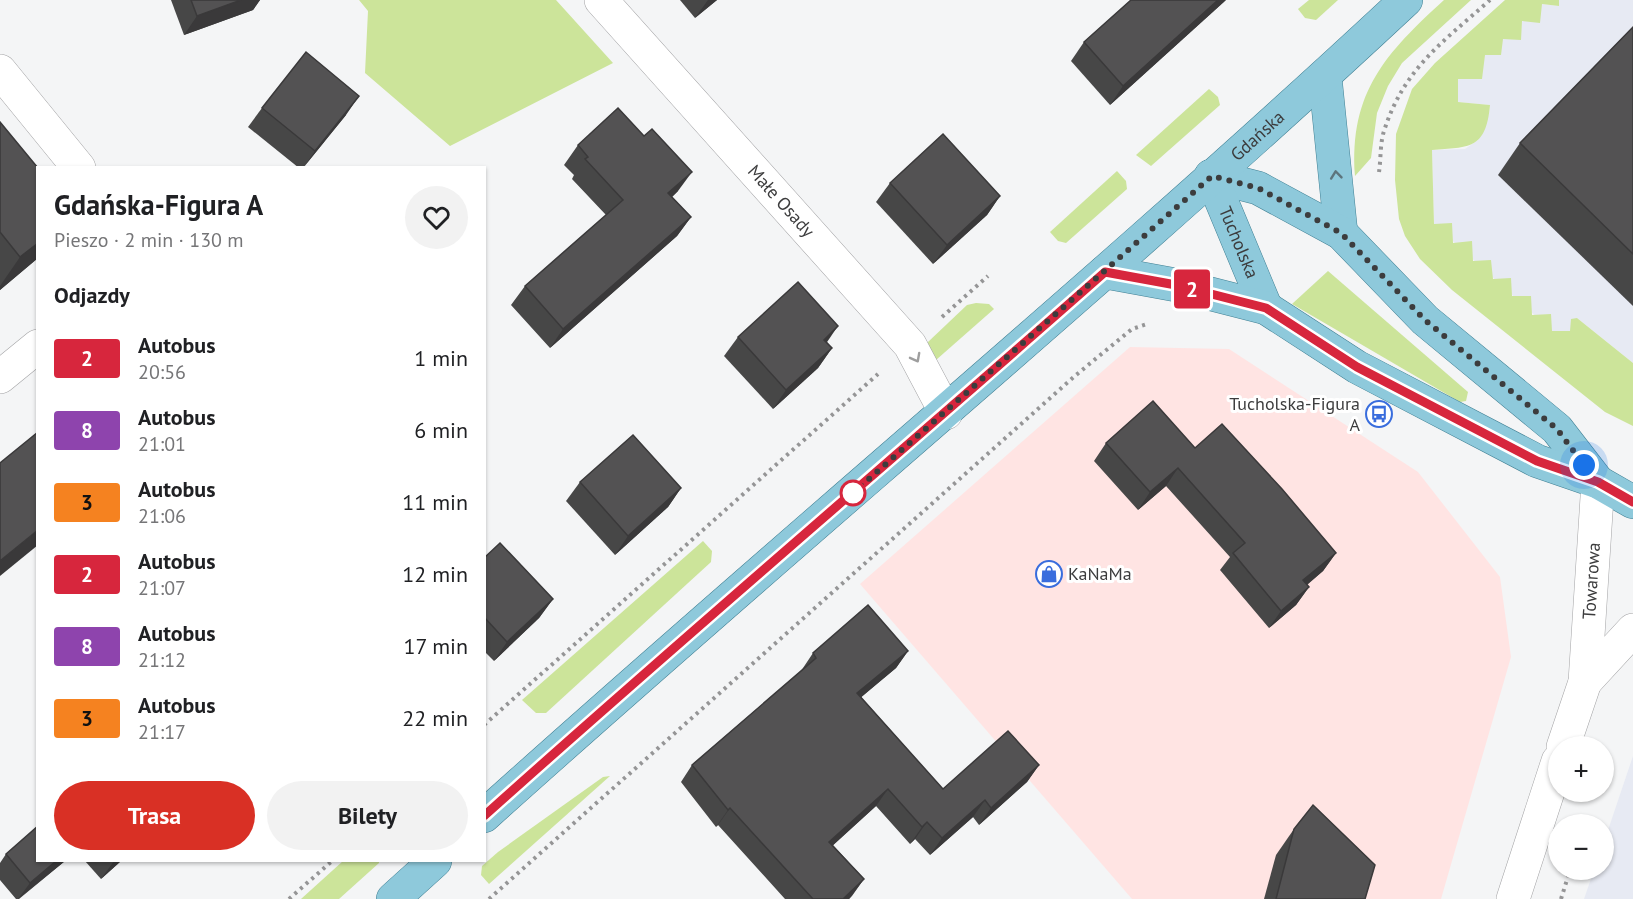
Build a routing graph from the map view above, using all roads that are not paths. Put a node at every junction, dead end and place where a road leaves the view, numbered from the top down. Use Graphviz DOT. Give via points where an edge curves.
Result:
graph roads {
  1 [pos="601,0"];
  2 [pos="1406,0"];
  3 [pos="0,71"];
  4 [pos="1325,76"];
  5 [pos="77,166"];
  6 [pos="1212,176"];
  7 [pos="1341,233"];
  8 [pos="1105,272"];
  9 [pos="1266,308"];
  10 [pos="36,348"];
  11 [pos="0,377"];
  12 [pos="946,413"];
  13 [pos="1598,482"];
  14 [pos="1633,502"];
  15 [pos="1633,630"];
  16 [pos="1585,682"];
  17 [pos="1567,736"];
  18 [pos="1548,792"];
  19 [pos="486,814"];
  20 [pos="434,862"];
  21 [pos="393,899"];
  22 [pos="1513,899"];
  1 -- 12 [label="street, Małe Osady, one-way" via="909,345"];
  2 -- 4 [label="main road, Gdańska"];
  3 -- 5 [label="street"];
  4 -- 6 [label="main road, Gdańska"];
  7 -- 4 [label="main road, one-way"];
  6 -- 7 [label="main road, Tucholska" via="1258,188"];
  6 -- 8 [label="main road, Gdańska"];
  6 -- 9 [label="main road, Tucholska"];
  7 -- 13 [label="main road, Tucholska" via="1425,320 1557,429"];
  8 -- 9 [label="main road, Tucholska"];
  8 -- 12 [label="main road, Gdańska"];
  9 -- 13 [label="main road, Tucholska" via="1357,367 1537,461"];
  10 -- 11 [label="street"];
  12 -- 19 [label="main road, Gdańska"];
  13 -- 14 [label="main road, Tucholska"];
  13 -- 16 [label="street, Towarowa"];
  15 -- 16 [label="street, Towarowa"];
  16 -- 17 [label="street, Towarowa"];
  18 -- 22 [label="street"];
  20 -- 21 [label="main road"];
}
